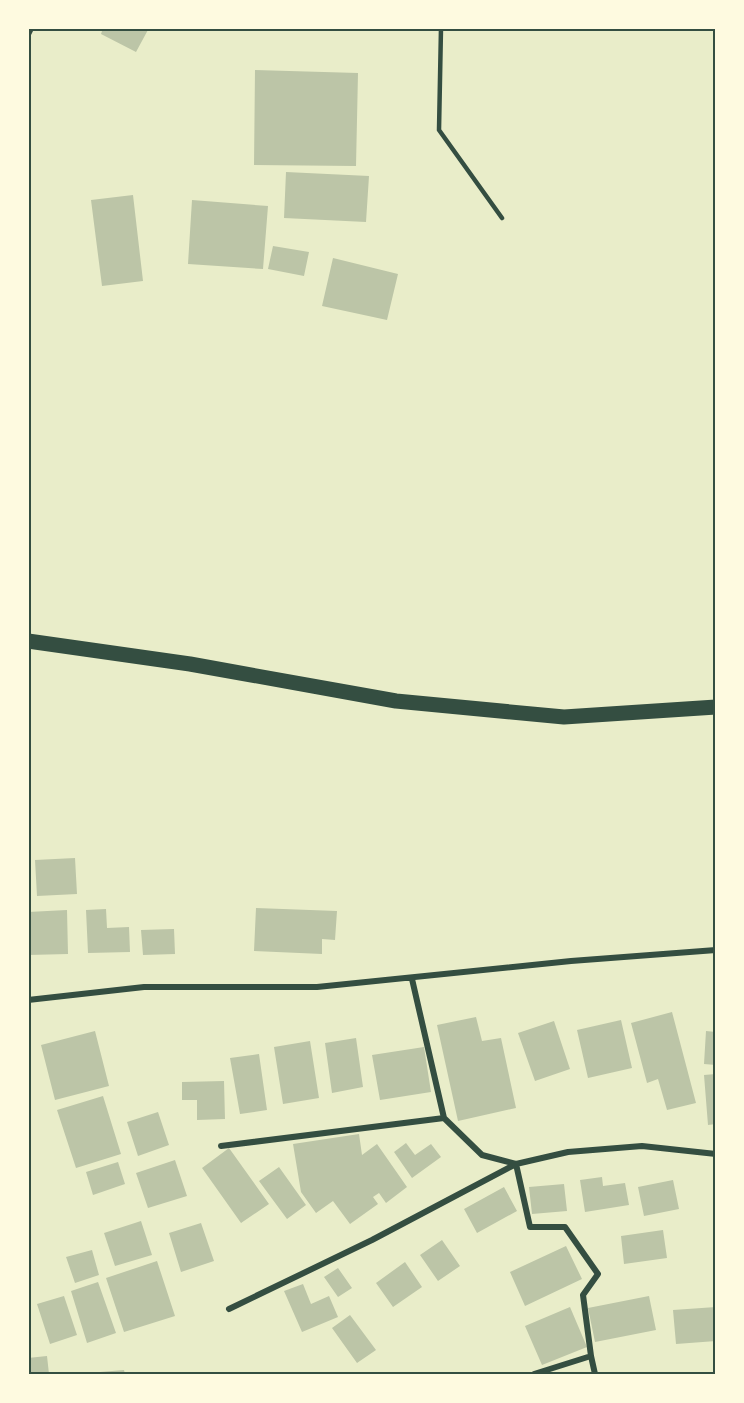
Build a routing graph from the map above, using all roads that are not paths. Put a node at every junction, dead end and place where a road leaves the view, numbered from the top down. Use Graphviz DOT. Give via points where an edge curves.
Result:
graph roads {
  1 [pos="32,28"];
  2 [pos="441,28"];
  3 [pos="28,36"];
  4 [pos="502,218"];
  5 [pos="28,640"];
  6 [pos="716,707"];
  7 [pos="716,950"];
  8 [pos="412,978"];
  9 [pos="28,1000"];
  10 [pos="444,1118"];
  11 [pos="221,1146"];
  12 [pos="716,1154"];
  13 [pos="516,1164"];
  14 [pos="229,1309"];
  15 [pos="591,1356"];
  16 [pos="534,1374"];
  17 [pos="595,1374"];
  1 -- 3 [label="lane"];
  2 -- 4 [label="lane" via="439,130"];
  5 -- 6 [label="main road" via="396,701 564,717"];
  7 -- 8 [label="street"];
  8 -- 9 [label="street" via="317,987 144,987"];
  8 -- 10 [label="street"];
  10 -- 11 [label="street"];
  10 -- 13 [label="street" via="482,1155"];
  12 -- 13 [label="street" via="642,1146 568,1152"];
  13 -- 14 [label="street"];
  13 -- 15 [label="street" via="530,1227 565,1227 598,1274 583,1295"];
  15 -- 16 [label="street"];
  15 -- 17 [label="street"];
}
